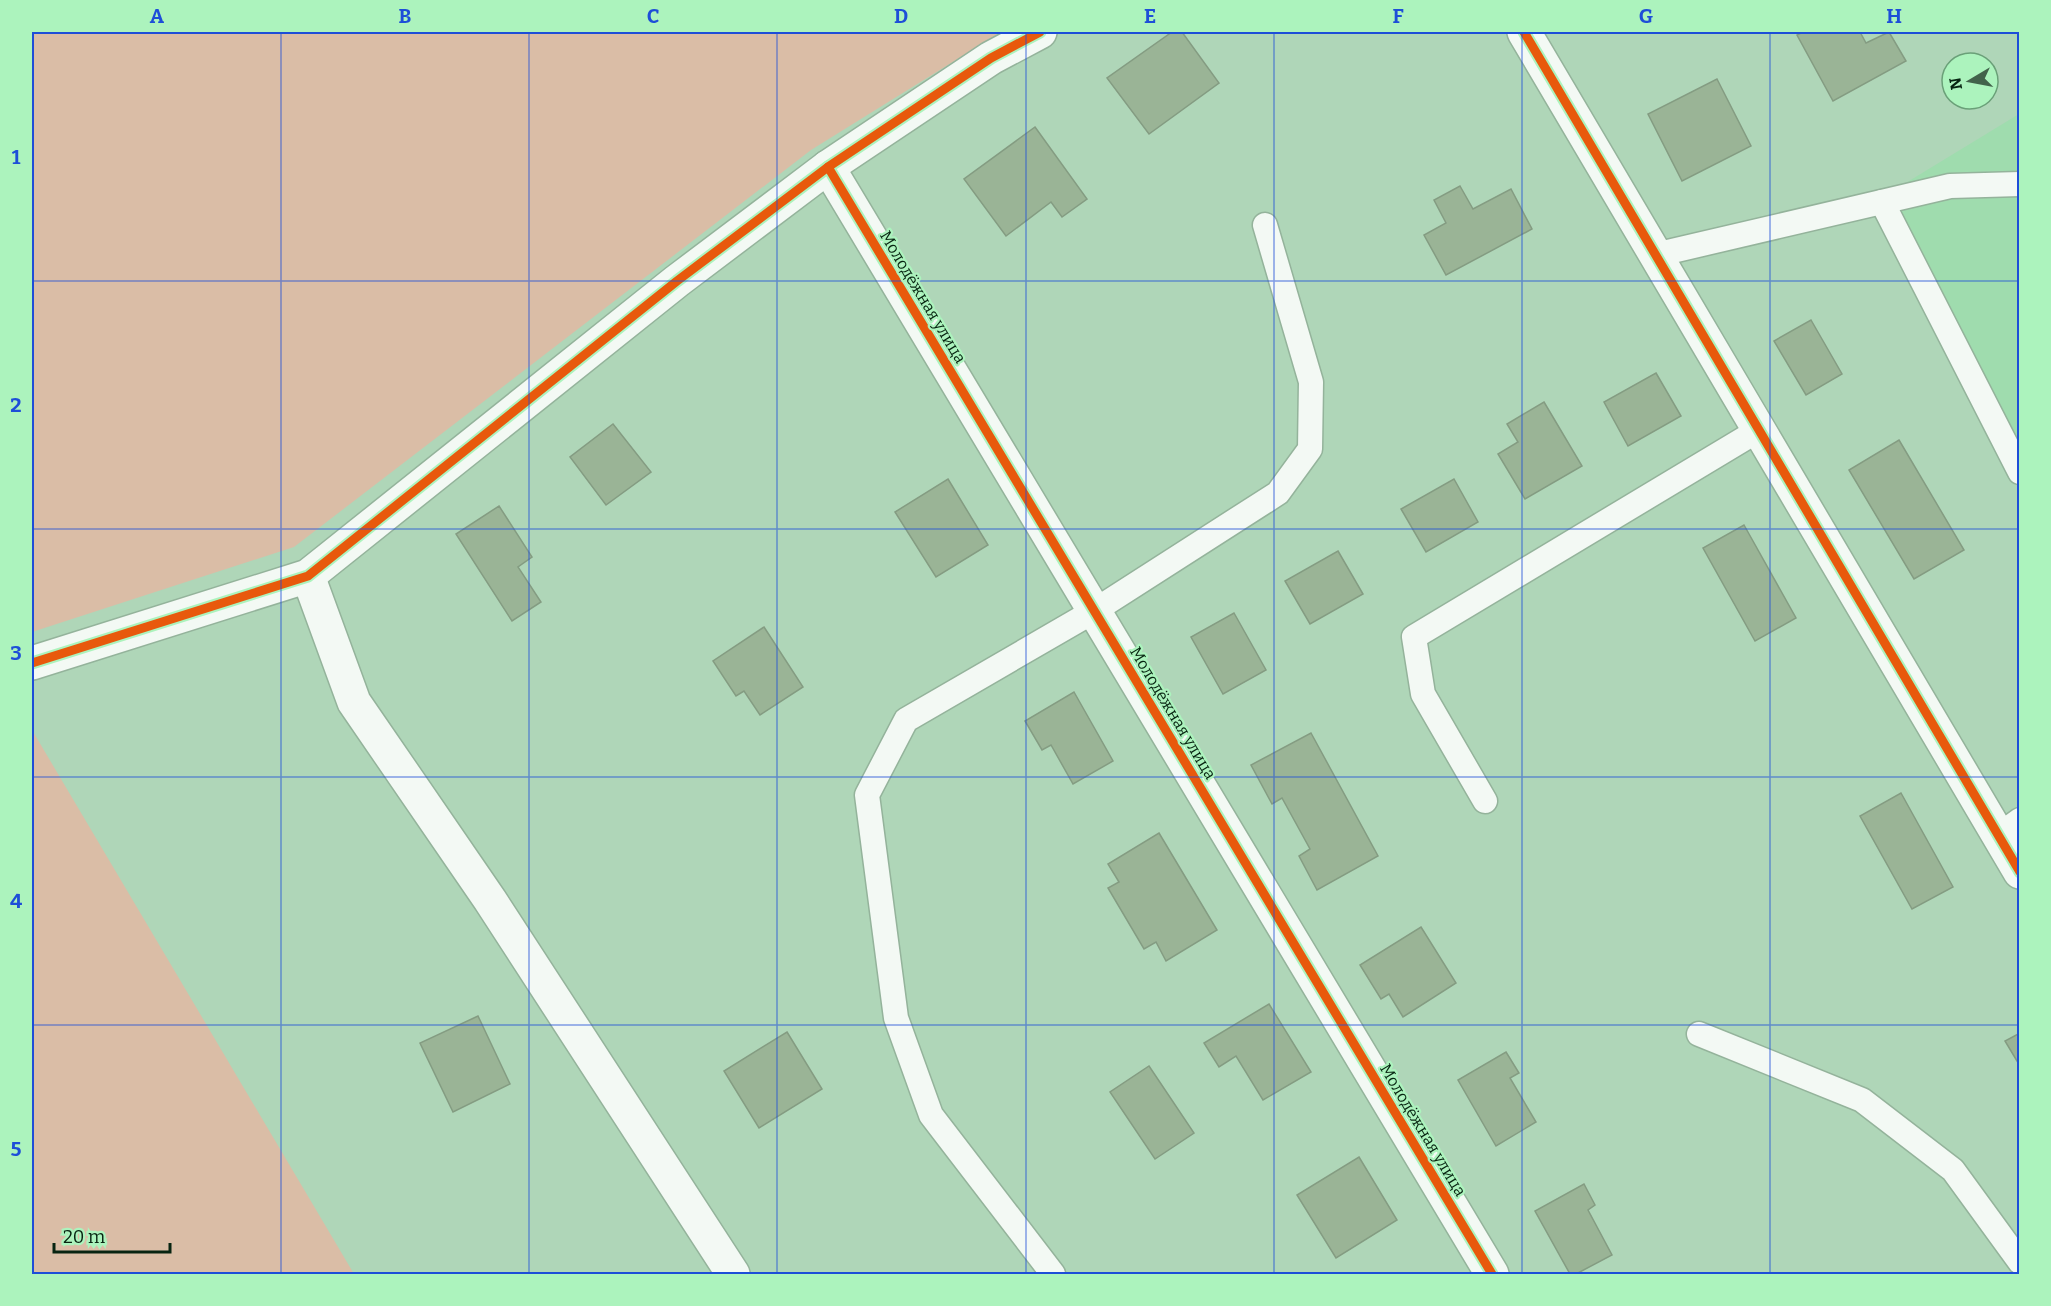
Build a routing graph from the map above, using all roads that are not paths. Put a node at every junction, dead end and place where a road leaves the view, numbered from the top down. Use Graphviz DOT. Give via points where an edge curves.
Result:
graph roads {
  1 [pos="1040,32"];
  2 [pos="1524,32"];
  3 [pos="828,167"];
  4 [pos="2019,184"];
  5 [pos="1882,202"];
  6 [pos="1265,225"];
  7 [pos="1654,255"];
  8 [pos="1757,431"];
  9 [pos="2019,472"];
  10 [pos="308,576"];
  11 [pos="1094,611"];
  12 [pos="32,663"];
  13 [pos="1485,801"];
  14 [pos="2009,828"];
  15 [pos="2019,872"];
  16 [pos="1699,1034"];
  17 [pos="2019,1262"];
  18 [pos="733,1275"];
  19 [pos="1053,1275"];
  20 [pos="1492,1275"];
  1 -- 3 [label="street" via="991,58"];
  2 -- 7 [label="street"];
  3 -- 10 [label="street" via="677,281"];
  3 -- 11 [label="street, Молодёжная улица"];
  4 -- 5 [label="lane" via="1950,186"];
  5 -- 7 [label="lane"];
  5 -- 9 [label="lane"];
  6 -- 11 [label="lane" via="1311,382 1310,449 1278,494"];
  7 -- 8 [label="street"];
  8 -- 13 [label="lane" via="1414,637 1423,694"];
  8 -- 14 [label="street"];
  10 -- 12 [label="street"];
  10 -- 18 [label="street" via="354,702 490,900"];
  11 -- 19 [label="lane" via="906,720 867,795 896,1018 931,1115"];
  11 -- 20 [label="street, Молодёжная улица"];
  14 -- 15 [label="street"];
  16 -- 17 [label="lane" via="1862,1100 1953,1170"];
}
